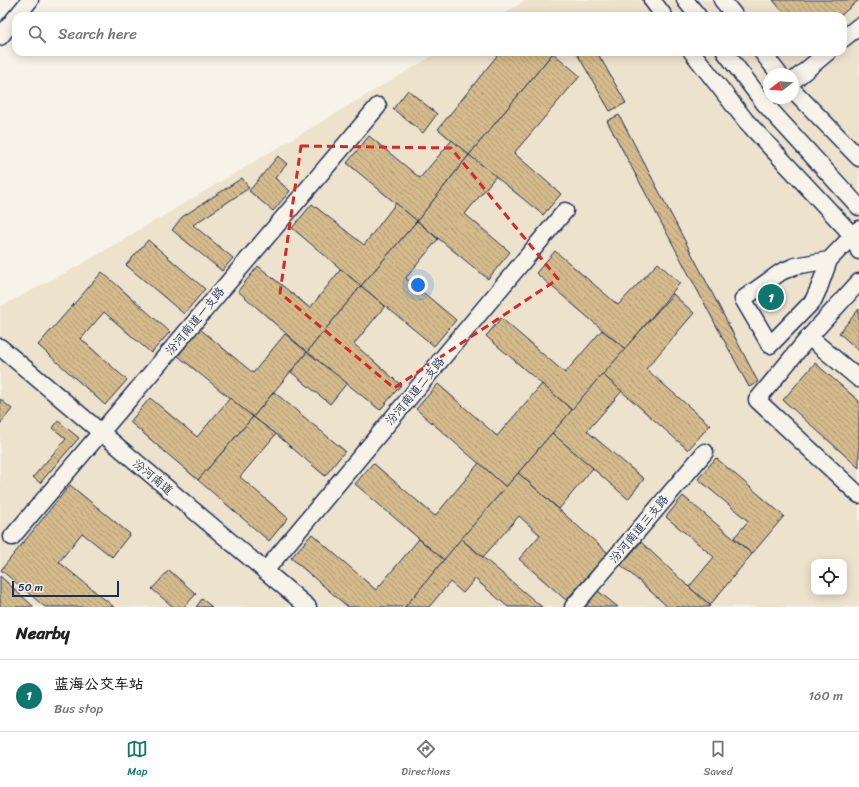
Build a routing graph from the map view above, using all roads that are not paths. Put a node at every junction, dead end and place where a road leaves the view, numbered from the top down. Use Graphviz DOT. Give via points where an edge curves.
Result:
graph roads {
  1 [pos="30,0"];
  2 [pos="652,0"];
  3 [pos="685,0"];
  4 [pos="722,0"];
  5 [pos="20,12"];
  6 [pos="661,12"];
  7 [pos="695,12"];
  8 [pos="732,12"];
  9 [pos="12,21"];
  10 [pos="859,26"];
  11 [pos="847,36"];
  12 [pos="0,37"];
  13 [pos="695,56"];
  14 [pos="728,56"];
  15 [pos="765,56"];
  16 [pos="823,56"];
  17 [pos="774,68"];
  18 [pos="799,76"];
  19 [pos="763,95"];
  20 [pos="799,96"];
  21 [pos="763,104"];
  22 [pos="770,104"];
  23 [pos="378,106"];
  24 [pos="746,121"];
  25 [pos="859,158"];
  26 [pos="859,208"];
  27 [pos="565,211"];
  28 [pos="856,232"];
  29 [pos="859,251"];
  30 [pos="829,260"];
  31 [pos="859,282"];
  32 [pos="809,337"];
  33 [pos="0,347"];
  34 [pos="859,379"];
  35 [pos="100,432"];
  36 [pos="706,452"];
  37 [pos="859,495"];
  38 [pos="12,537"];
  39 [pos="265,571"];
  40 [pos="308,607"];
  41 [pos="573,607"];
  1 -- 5 [label="street"];
  2 -- 6 [label="street"];
  3 -- 7 [label="street"];
  4 -- 8 [label="street"];
  9 -- 12 [label="street"];
  10 -- 11 [label="street"];
  13 -- 24 [label="street"];
  14 -- 19 [label="street"];
  15 -- 17 [label="street"];
  16 -- 18 [label="street"];
  20 -- 25 [label="street"];
  21 -- 24 [label="street"];
  22 -- 26 [label="street"];
  23 -- 35 [label="street, 汾河南道一支路"];
  24 -- 28 [label="street"];
  27 -- 39 [label="street, 汾河南道二支路"];
  28 -- 29 [label="street"];
  28 -- 30 [label="street"];
  30 -- 30 [label="street" via="813,301 770,345 743,299 781,272 795,266"];
  31 -- 32 [label="street"];
  32 -- 34 [label="street"];
  32 -- 37 [label="street" via="757,400"];
  33 -- 35 [label="street, 汾河南道"];
  35 -- 38 [label="street, 汾河南道一支路"];
  35 -- 39 [label="street, 汾河南道"];
  36 -- 41 [label="street, 汾河南道三支路"];
  39 -- 40 [label="street, 汾河南道"];
}
